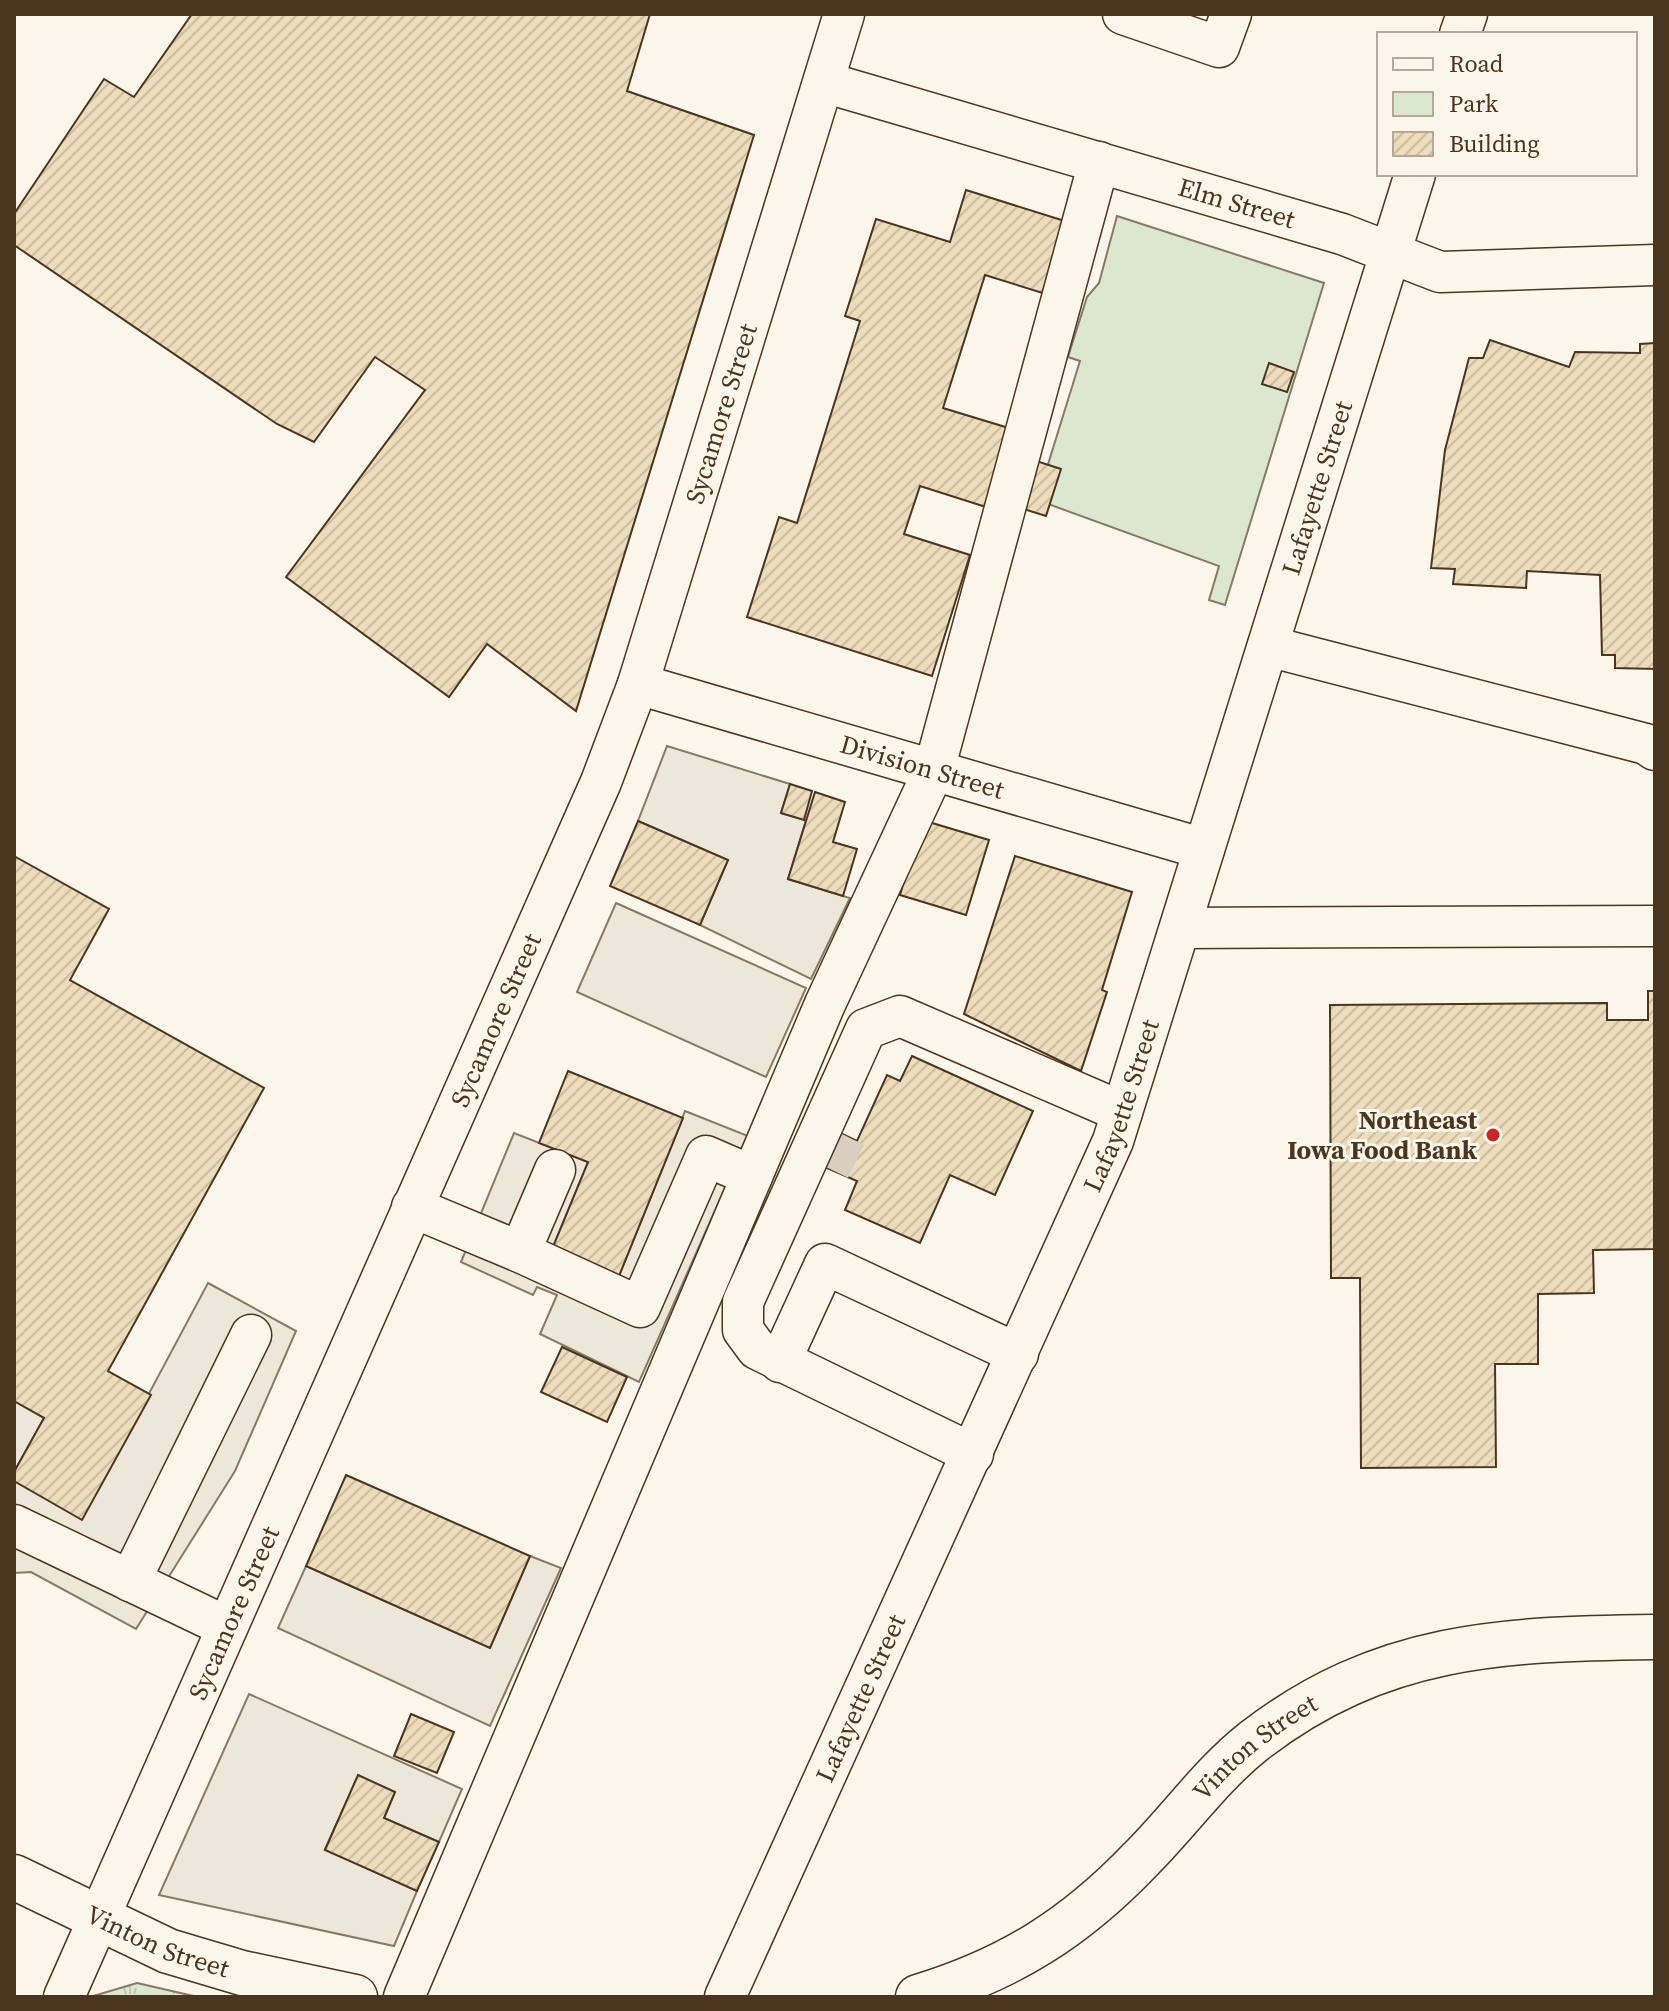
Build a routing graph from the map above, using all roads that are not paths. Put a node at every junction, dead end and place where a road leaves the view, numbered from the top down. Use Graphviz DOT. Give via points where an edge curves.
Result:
graph roads {
  1 [pos="844,14"];
  2 [pos="1123,14"];
  3 [pos="1231,14"];
  4 [pos="824,82"];
  5 [pos="1099,162"];
  6 [pos="1414,176"];
  7 [pos="1388,251"];
  8 [pos="1655,265"];
  9 [pos="1268,646"];
  10 [pos="638,684"];
  11 [pos="1655,750"];
  12 [pos="934,770"];
  13 [pos="1204,849"];
  14 [pos="1655,926"];
  15 [pos="1180,928"];
  16 [pos="825,1004"];
  17 [pos="858,1044"];
  18 [pos="1122,1112"];
  19 [pos="555,1170"];
  20 [pos="752,1176"];
  21 [pos="412,1207"];
  22 [pos="773,1233"];
  23 [pos="520,1252"];
  24 [pos="251,1335"];
  25 [pos="1018,1354"];
  26 [pos="780,1362"];
  27 [pos="973,1454"];
  28 [pos="14,1525"];
  29 [pos="130,1581"];
  30 [pos="227,1627"];
  31 [pos="1655,1637"];
  32 [pos="14,1877"];
  33 [pos="98,1918"];
  34 [pos="64,1997"];
  35 [pos="355,1997"];
  36 [pos="404,1997"];
  37 [pos="725,1997"];
  38 [pos="918,1997"];
  1 -- 4 [label="street, Sycamore Street"];
  2 -- 3 [label="street" via="1219,47"];
  4 -- 5 [label="street, Elm Street"];
  4 -- 10 [label="street, Sycamore Street"];
  5 -- 7 [label="street, Elm Street"];
  5 -- 12 [label="street"];
  6 -- 7 [label="street, Lafayette Street"];
  7 -- 8 [label="street, Elm Street" via="1440,272"];
  7 -- 9 [label="street, Lafayette Street"];
  9 -- 11 [label="street"];
  9 -- 13 [label="street, Lafayette Street"];
  10 -- 12 [label="street, Division Street"];
  10 -- 21 [label="street, Sycamore Street" via="601,782"];
  12 -- 13 [label="street, Division Street"];
  12 -- 16 [label="street"];
  13 -- 15 [label="street, Lafayette Street"];
  14 -- 15 [label="street"];
  15 -- 18 [label="street, Lafayette Street"];
  16 -- 17 [label="street"];
  16 -- 20 [label="street"];
  17 -- 18 [label="street" via="900,1016"];
  17 -- 22 [label="street"];
  17 -- 22 [label="street" via="852,1121 810,1212"];
  18 -- 25 [label="street, Lafayette Street"];
  19 -- 23 [label="street"];
  20 -- 23 [label="street" via="706,1156 640,1307"];
  20 -- 36 [label="street"];
  21 -- 23 [label="street"];
  21 -- 30 [label="street, Sycamore Street"];
  22 -- 26 [label="street" via="743,1302 743,1330 757,1349"];
  24 -- 29 [label="street"];
  25 -- 26 [label="street" via="825,1264"];
  25 -- 27 [label="street, Lafayette Street"];
  26 -- 27 [label="street"];
  27 -- 37 [label="street, Lafayette Street"];
  28 -- 29 [label="street"];
  29 -- 30 [label="street"];
  30 -- 33 [label="street, Sycamore Street"];
  31 -- 38 [label="main road, Vinton Street" via="1537,1638 1457,1648 1346,1683 1295,1712 1234,1759 1133,1867 1060,1932 1009,1963"];
  32 -- 33 [label="main road, Vinton Street"];
  33 -- 34 [label="street, Sycamore Street"];
  33 -- 35 [label="main road, Vinton Street" via="197,1960"];
}
